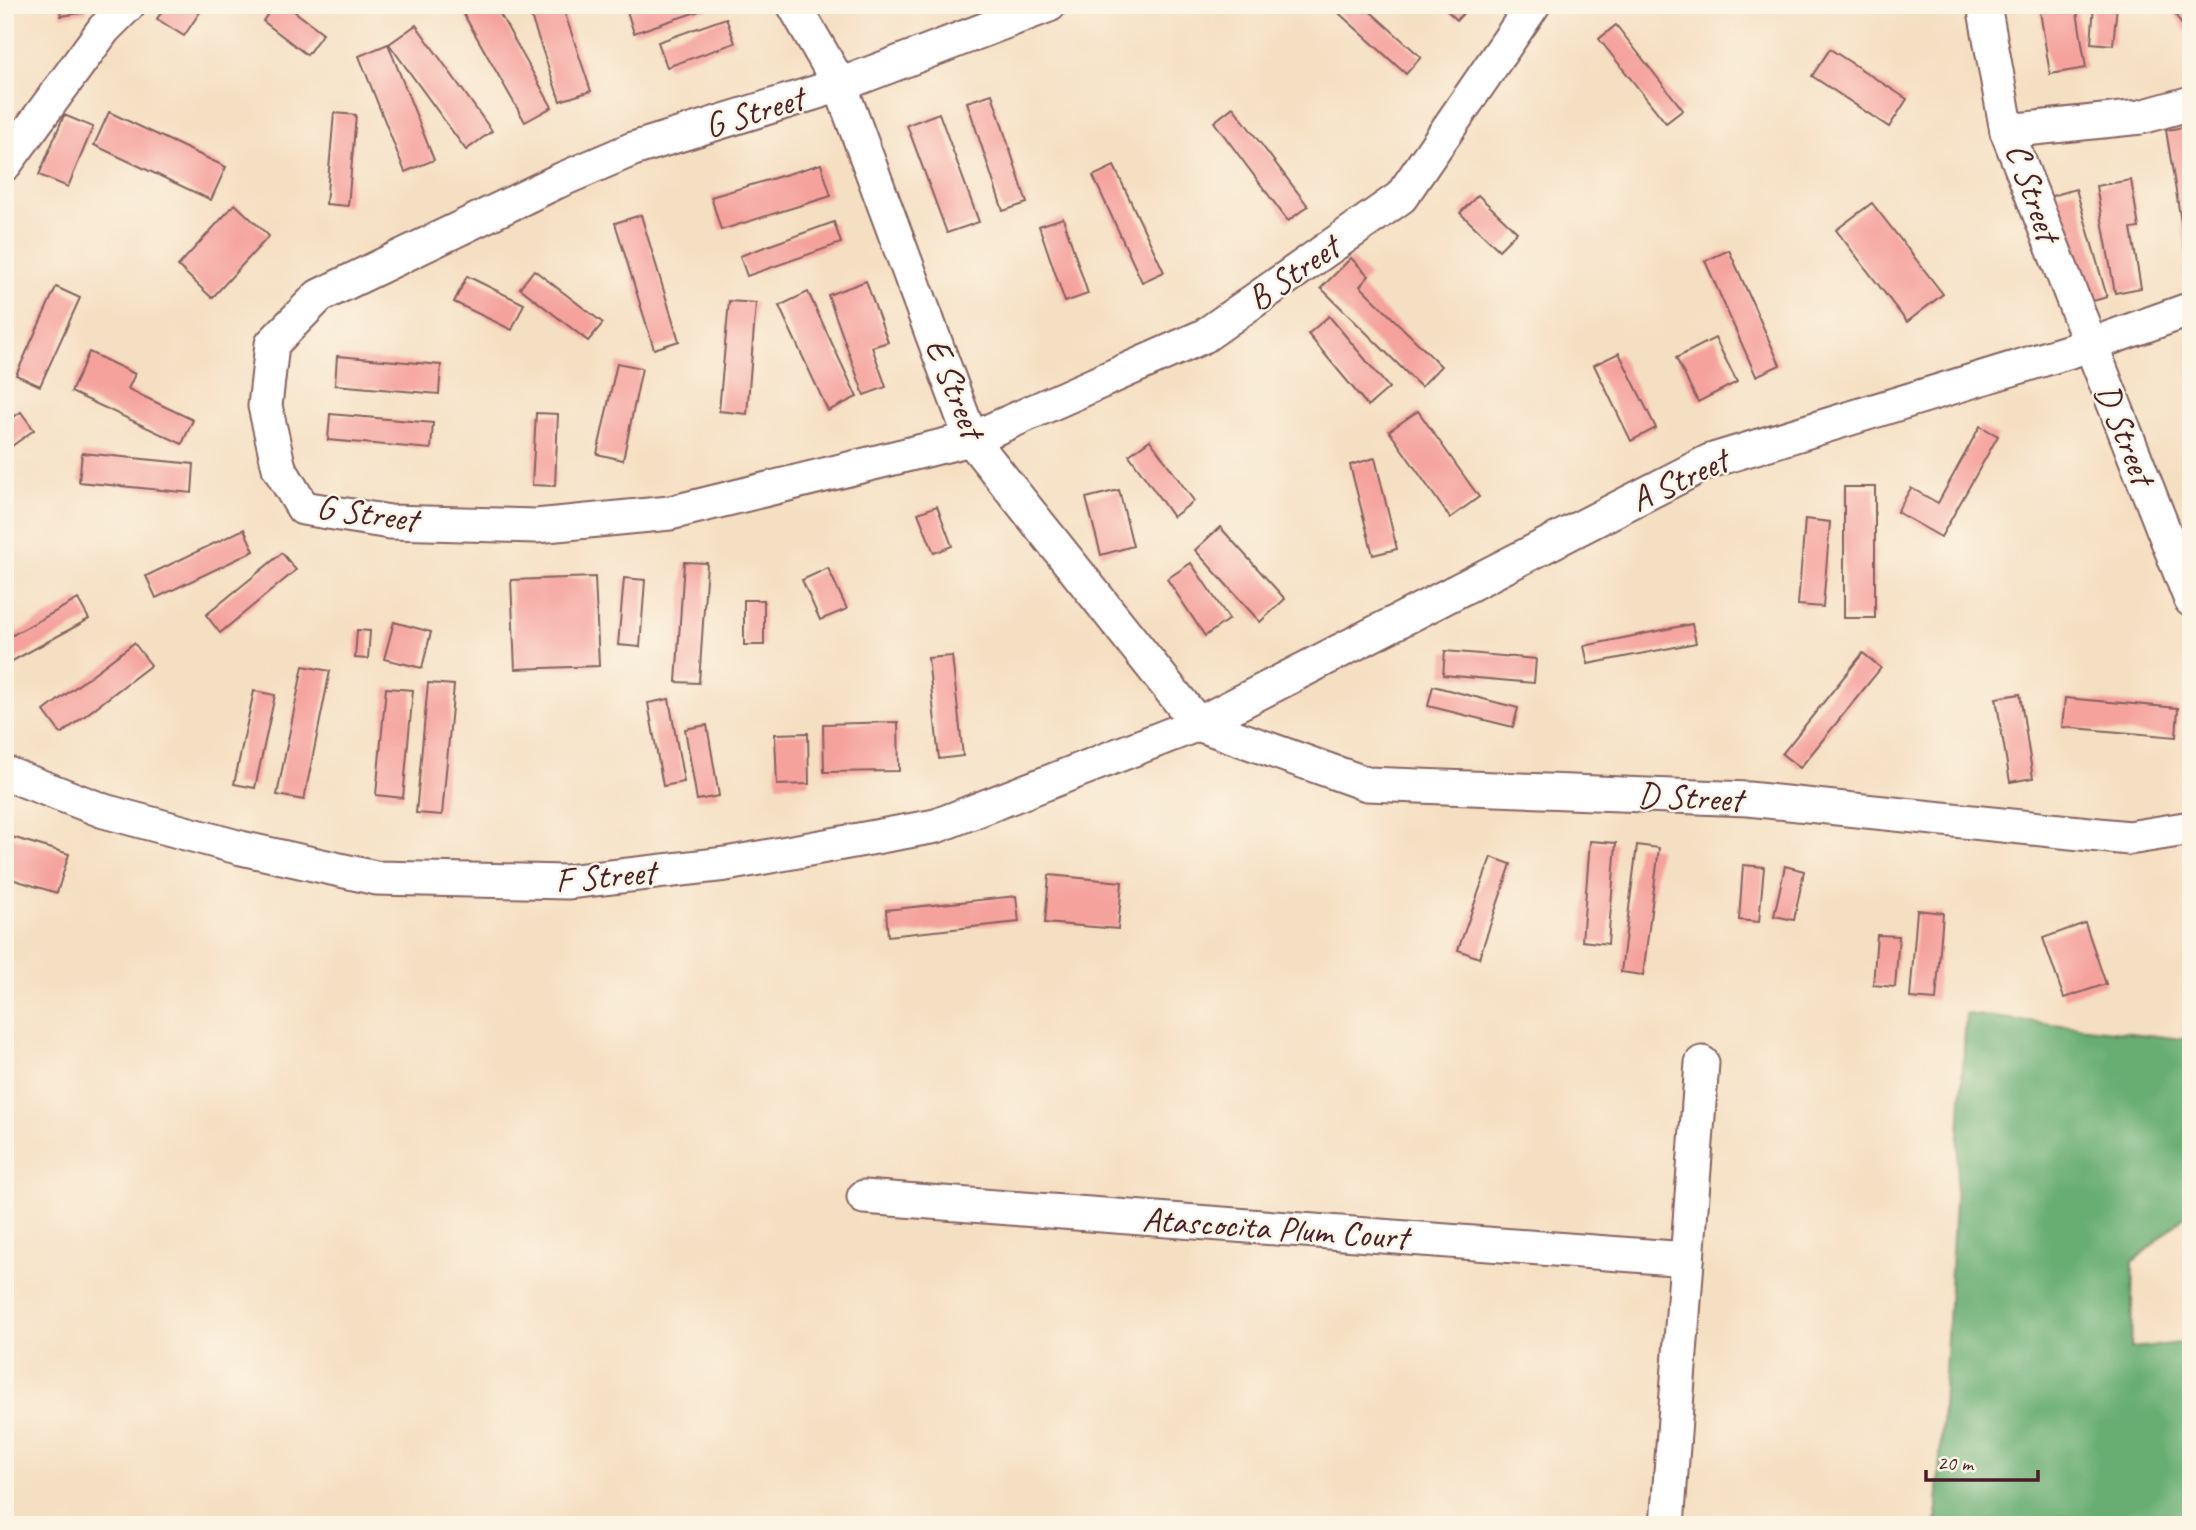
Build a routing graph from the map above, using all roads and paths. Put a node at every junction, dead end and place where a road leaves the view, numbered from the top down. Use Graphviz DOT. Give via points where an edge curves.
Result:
graph roads {
  1 [pos="128,5"];
  2 [pos="794,5"];
  3 [pos="1049,5"];
  4 [pos="1533,5"];
  5 [pos="1984,5"];
  6 [pos="840,85"];
  7 [pos="2191,103"];
  8 [pos="2007,131"];
  9 [pos="5,164"];
  10 [pos="2191,309"];
  11 [pos="2090,345"];
  12 [pos="971,439"];
  13 [pos="2191,600"];
  14 [pos="1198,724"];
  15 [pos="5,773"];
  16 [pos="2191,828"];
  17 [pos="1702,1063"];
  18 [pos="864,1197"];
  19 [pos="1687,1259"];
  20 [pos="1667,1525"];
  1 -- 9 [label="street" via="104,29"];
  2 -- 6 [label="street, E Street"];
  3 -- 6 [label="street, G Street"];
  4 -- 12 [label="street, B Street" via="1401,197 1204,336"];
  5 -- 8 [label="street"];
  6 -- 12 [label="street, E Street"];
  6 -- 12 [label="street, G Street" via="633,149 319,296 272,344 265,406 279,468 303,508 390,522 536,526 670,513"];
  7 -- 8 [label="street, C Street" via="2141,117"];
  8 -- 11 [label="street, C Street"];
  10 -- 11 [label="street, A Street"];
  11 -- 13 [label="street, D Street"];
  11 -- 14 [label="street, A Street" via="1710,461"];
  12 -- 14 [label="street, E Street"];
  14 -- 15 [label="street, F Street" via="936,826 726,864 567,882 376,878 104,811"];
  14 -- 16 [label="street, D Street" via="1367,784 1748,799 2129,838"];
  17 -- 19 [label="street"];
  18 -- 19 [label="street, Atascocita Plum Court"];
  19 -- 20 [label="street"];
}
